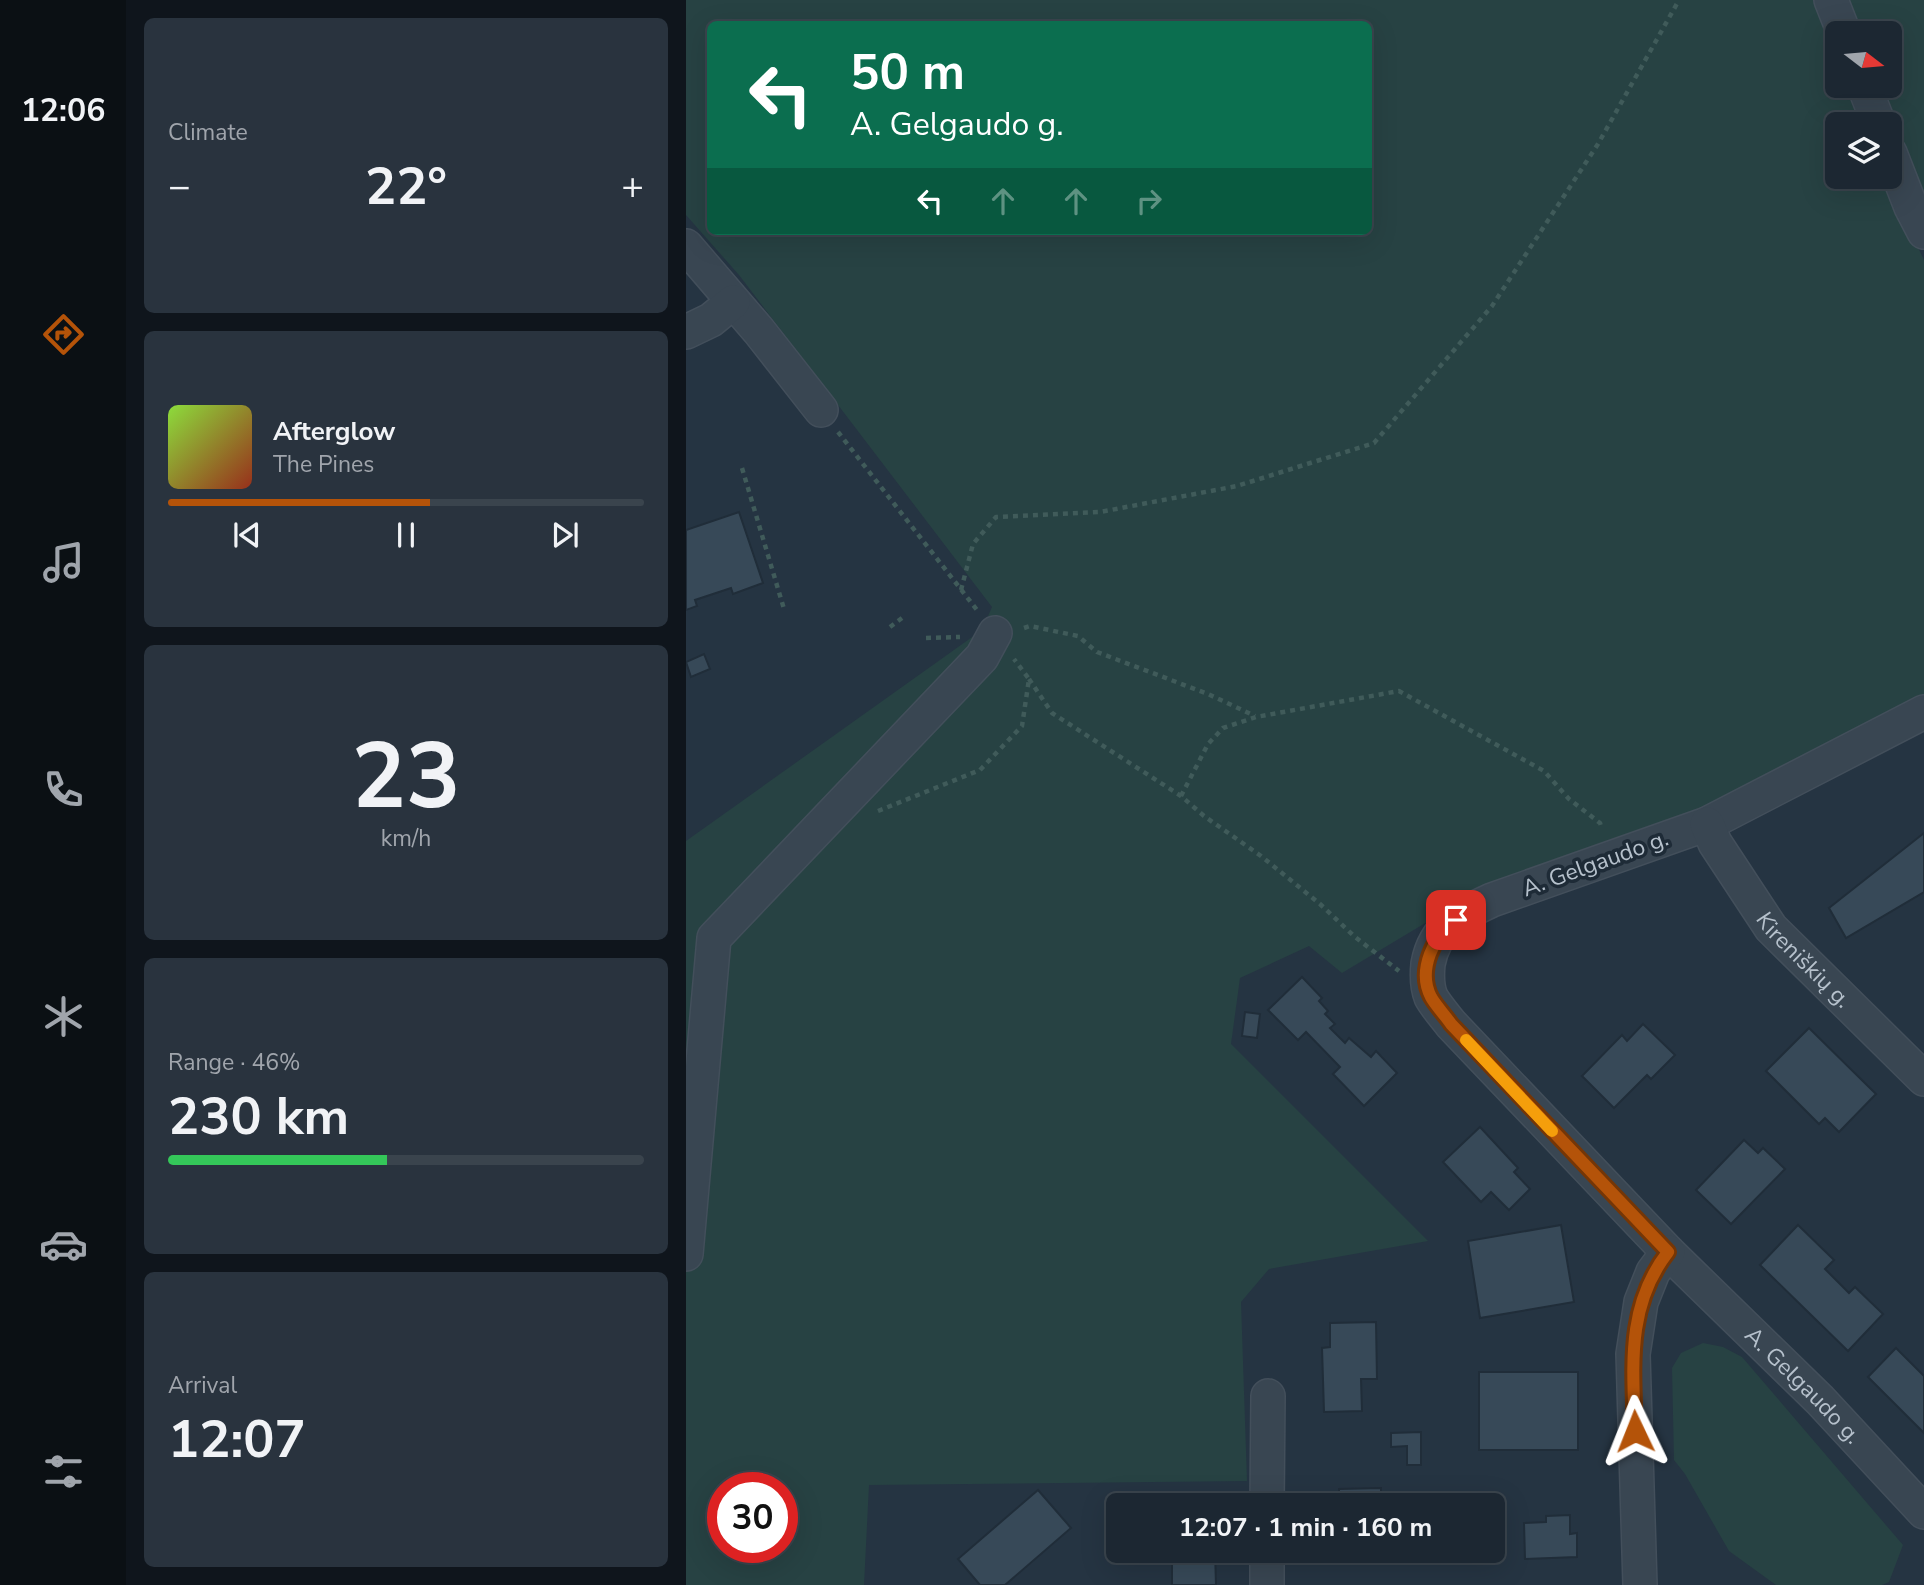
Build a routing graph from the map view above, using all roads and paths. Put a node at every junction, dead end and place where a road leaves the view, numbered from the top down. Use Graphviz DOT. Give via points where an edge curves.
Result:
graph roads {
  1 [pos="1679,0"];
  2 [pos="1831,0"];
  3 [pos="1839,21"];
  4 [pos="1902,184"];
  5 [pos="1924,232"];
  6 [pos="686,246"];
  7 [pos="733,302"];
  8 [pos="686,332"];
  9 [pos="821,410"];
  10 [pos="742,468"];
  11 [pos="961,590"];
  12 [pos="784,609"];
  13 [pos="906,615"];
  14 [pos="890,627"];
  15 [pos="995,634"];
  16 [pos="1029,679"];
  17 [pos="1924,712"];
  18 [pos="1256,717"];
  19 [pos="1181,796"];
  20 [pos="871,814"];
  21 [pos="1707,824"];
  22 [pos="1615,856"];
  23 [pos="1406,977"];
  24 [pos="1924,1079"];
  25 [pos="1668,1252"];
  26 [pos="686,1254"];
  27 [pos="1268,1396"];
  28 [pos="1267,1493"];
  29 [pos="1924,1511"];
  30 [pos="1267,1563"];
  31 [pos="1267,1585"];
  32 [pos="1640,1585"];
  1 -- 11 [label="path" via="1598,144 1492,306 1374,443 1237,486 1100,512 996,517 973,544"];
  2 -- 3 [label="street"];
  4 -- 5 [label="street"];
  6 -- 7 [label="street"];
  7 -- 8 [label="street"];
  7 -- 9 [label="street"];
  9 -- 11 [label="path"];
  10 -- 12 [label="path"];
  11 -- 15 [label="path"];
  13 -- 14 [label="path"];
  15 -- 16 [label="path"];
  15 -- 18 [label="path" via="1030,626 1077,636 1097,652"];
  15 -- 26 [label="street" via="982,657 715,938"];
  16 -- 19 [label="path" via="1052,713"];
  16 -- 20 [label="path" via="1023,726 980,770"];
  17 -- 21 [label="street, A. Gelgaudo g."];
  18 -- 19 [label="path" via="1223,728 1208,744"];
  18 -- 22 [label="path" via="1399,691 1544,771 1569,799 1600,823"];
  19 -- 23 [label="path"];
  21 -- 22 [label="street, A. Gelgaudo g."];
  21 -- 24 [label="street, Kireniškių g." via="1714,843 1771,928"];
  22 -- 25 [label="street, A. Gelgaudo g." via="1469,911 1444,928 1432,947 1427,973 1430,995 1451,1024"];
  25 -- 29 [label="street, A. Gelgaudo g." via="1820,1400"];
  25 -- 32 [label="street" via="1641,1301 1633,1354"];
  27 -- 28 [label="street"];
  30 -- 31 [label="street"];
}
